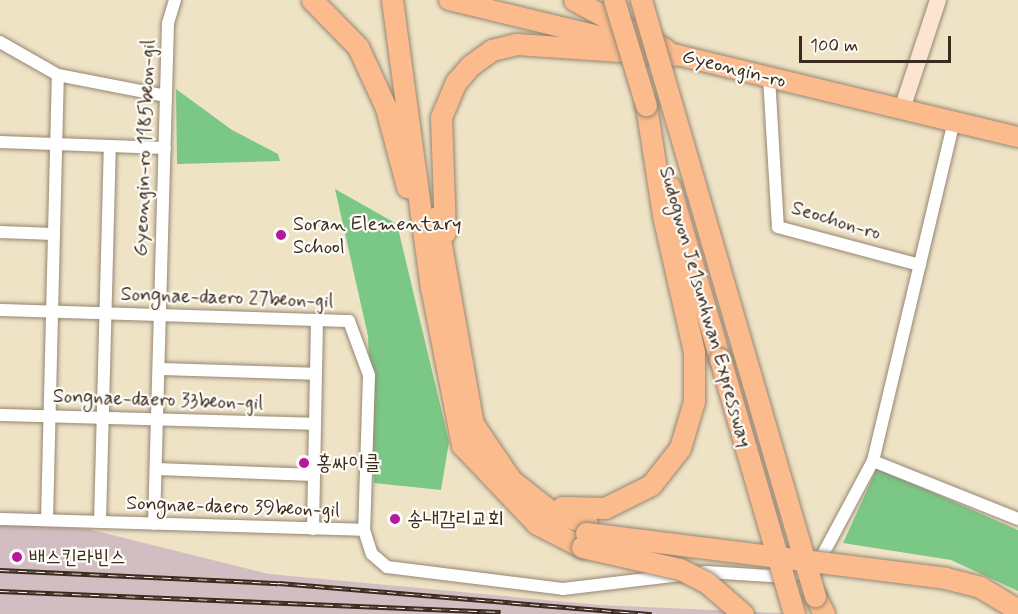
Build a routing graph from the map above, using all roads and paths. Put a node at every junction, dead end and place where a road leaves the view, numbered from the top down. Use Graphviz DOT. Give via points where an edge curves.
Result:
graph roads {
  1 [pos="175,0"];
  2 [pos="312,0"];
  3 [pos="392,0"];
  4 [pos="401,0"];
  5 [pos="449,0"];
  6 [pos="574,0"];
  7 [pos="614,0"];
  8 [pos="641,0"];
  9 [pos="938,0"];
  10 [pos="0,42"];
  11 [pos="676,55"];
  12 [pos="58,75"];
  13 [pos="769,77"];
  14 [pos="410,88"];
  15 [pos="166,96"];
  16 [pos="646,105"];
  17 [pos="902,110"];
  18 [pos="954,122"];
  19 [pos="1018,138"];
  20 [pos="0,142"];
  21 [pos="56,143"];
  22 [pos="110,148"];
  23 [pos="165,148"];
  24 [pos="0,232"];
  25 [pos="54,234"];
  26 [pos="920,265"];
  27 [pos="440,291"];
  28 [pos="0,310"];
  29 [pos="52,312"];
  30 [pos="105,314"];
  31 [pos="160,315"];
  32 [pos="317,320"];
  33 [pos="159,369"];
  34 [pos="316,374"];
  35 [pos="0,415"];
  36 [pos="49,417"];
  37 [pos="103,419"];
  38 [pos="157,419"];
  39 [pos="315,424"];
  40 [pos="873,461"];
  41 [pos="156,469"];
  42 [pos="314,475"];
  43 [pos="0,519"];
  44 [pos="1018,519"];
  45 [pos="47,520"];
  46 [pos="100,522"];
  47 [pos="154,524"];
  48 [pos="584,528"];
  49 [pos="314,529"];
  50 [pos="364,530"];
  51 [pos="1018,597"];
  52 [pos="820,608"];
  53 [pos="1018,610"];
  54 [pos="743,614"];
  55 [pos="794,614"];
  1 -- 15 [label="street, Gyeongin-ro 1185beon-gil" via="168,23"];
  2 -- 27 [label="highway" via="334,17 358,47 386,108"];
  3 -- 14 [label="highway"];
  4 -- 14 [label="highway"];
  5 -- 11 [label="main road, Gyeongin-ro"];
  6 -- 11 [label="highway"];
  7 -- 16 [label="highway, Sudogwon Je1sunhwan Expressway, bridge"];
  8 -- 52 [label="highway, Sudogwon Je1sunhwan Expressway, bridge"];
  9 -- 17 [label="street"];
  10 -- 12 [label="street"];
  11 -- 13 [label="main road, Gyeongin-ro"];
  11 -- 27 [label="highway" via="516,44 471,65 456,81 441,117"];
  12 -- 15 [label="street"];
  12 -- 21 [label="street"];
  13 -- 17 [label="main road, Gyeongin-ro"];
  13 -- 26 [label="street, Seochon-ro" via="778,227"];
  14 -- 27 [label="highway"];
  15 -- 23 [label="street, Gyeongin-ro 1185beon-gil"];
  16 -- 48 [label="highway" via="663,215 693,352 694,401 680,448 651,485"];
  16 -- 55 [label="highway, Sudogwon Je1sunhwan Expressway, bridge"];
  17 -- 18 [label="main road, Gyeongin-ro"];
  18 -- 19 [label="main road, Gyeongin-ro"];
  18 -- 26 [label="street"];
  20 -- 21 [label="street"];
  21 -- 22 [label="street"];
  21 -- 25 [label="street"];
  22 -- 23 [label="street"];
  22 -- 30 [label="street, Songnae-daero 27beon-gil"];
  23 -- 31 [label="street, Gyeongin-ro 1185beon-gil"];
  24 -- 25 [label="street"];
  25 -- 29 [label="street"];
  26 -- 40 [label="street"];
  27 -- 48 [label="highway" via="473,424 493,460 519,497"];
  28 -- 29 [label="street, Songnae-daero 27beon-gil"];
  29 -- 30 [label="street, Songnae-daero 27beon-gil"];
  29 -- 36 [label="street"];
  30 -- 31 [label="street, Songnae-daero 27beon-gil"];
  30 -- 37 [label="street, Songnae-daero 27beon-gil"];
  31 -- 32 [label="street, Songnae-daero 27beon-gil"];
  31 -- 33 [label="street, Gyeongin-ro 1185beon-gil"];
  32 -- 34 [label="street"];
  32 -- 50 [label="street, Songnae-daero 27beon-gil" via="350,321 369,375"];
  33 -- 34 [label="street"];
  33 -- 38 [label="street, Gyeongin-ro 1185beon-gil"];
  34 -- 39 [label="street"];
  35 -- 36 [label="street, Songnae-daero 33beon-gil"];
  36 -- 37 [label="street, Songnae-daero 33beon-gil"];
  36 -- 45 [label="street"];
  37 -- 38 [label="street, Songnae-daero 33beon-gil"];
  37 -- 46 [label="street, Songnae-daero 39beon-gil"];
  38 -- 39 [label="street, Songnae-daero 33beon-gil"];
  38 -- 41 [label="street, Gyeongin-ro 1185beon-gil"];
  39 -- 42 [label="street"];
  40 -- 44 [label="street"];
  40 -- 50 [label="street" via="815,568 787,578 706,572 563,589 387,567 372,554"];
  41 -- 42 [label="street"];
  41 -- 47 [label="street, Gyeongin-ro 1185beon-gil"];
  42 -- 49 [label="street"];
  43 -- 45 [label="street, Songnae-daero 39beon-gil"];
  45 -- 46 [label="street, Songnae-daero 39beon-gil"];
  46 -- 47 [label="street, Songnae-daero 39beon-gil"];
  47 -- 49 [label="street, Songnae-daero 39beon-gil"];
  48 -- 51 [label="highway, bridge" via="951,569"];
  48 -- 53 [label="highway, bridge" via="945,578 980,587"];
  48 -- 54 [label="highway, bridge" via="706,582"];
  49 -- 50 [label="street, Songnae-daero 39beon-gil"];
}
